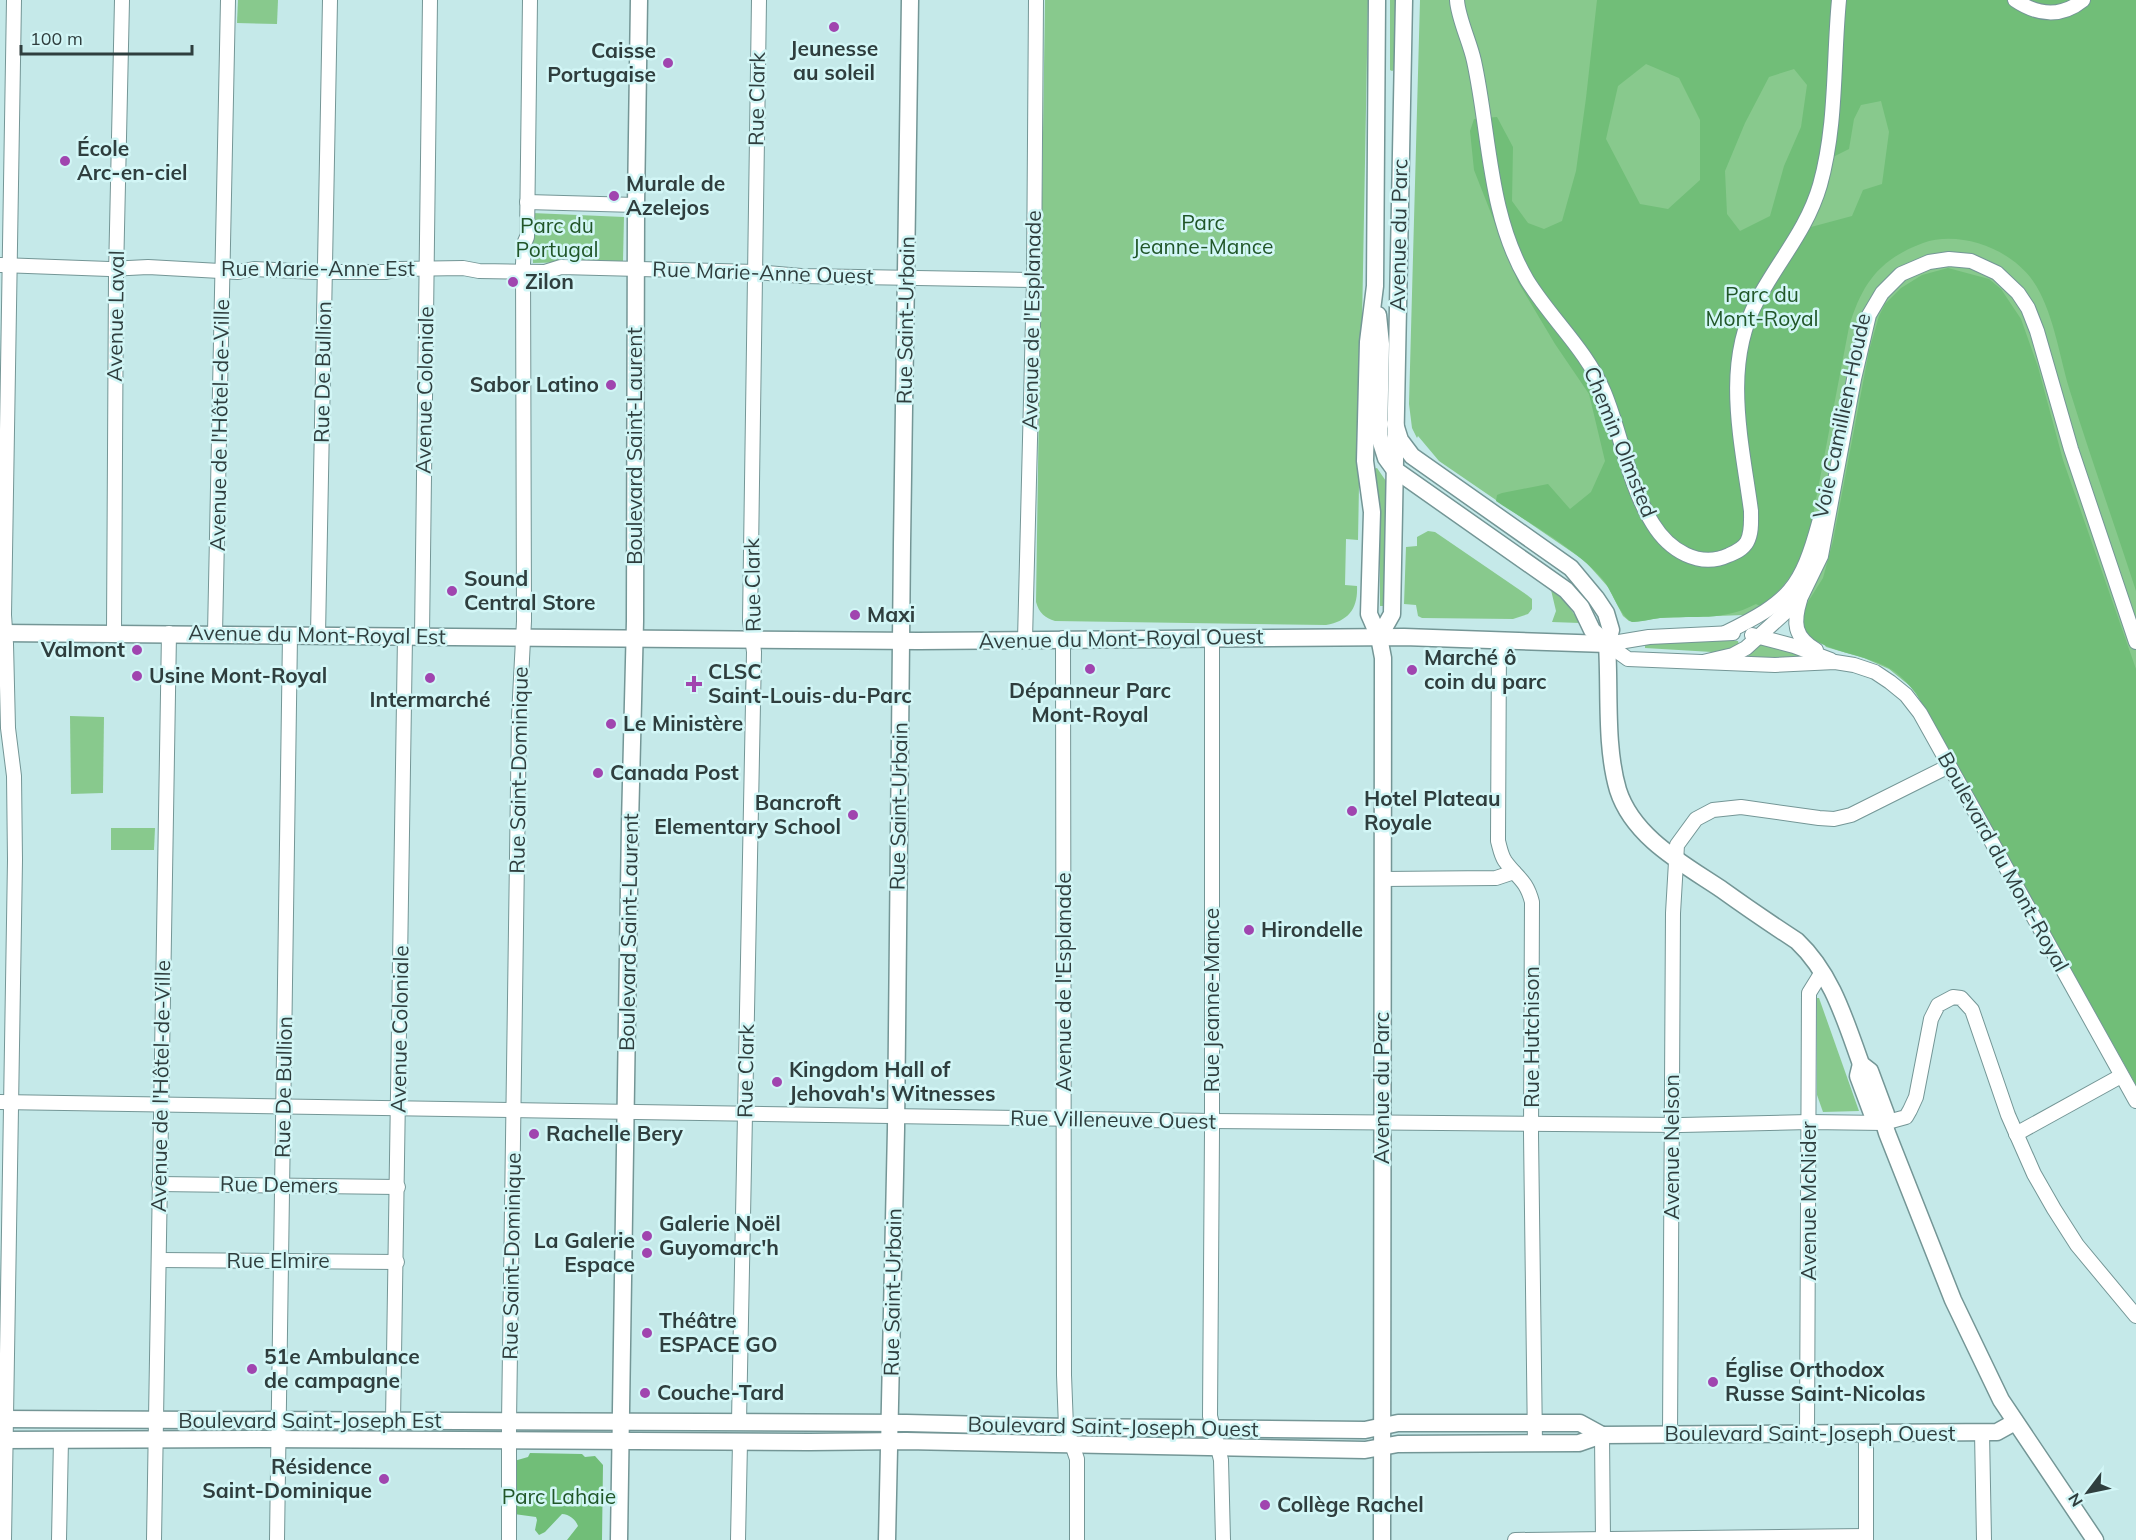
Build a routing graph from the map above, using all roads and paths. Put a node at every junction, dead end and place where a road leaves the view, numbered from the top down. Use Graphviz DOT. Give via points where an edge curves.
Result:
graph roads {
  1 [pos="14,0"];
  2 [pos="122,0"];
  3 [pos="228,0"];
  4 [pos="330,0"];
  5 [pos="430,0"];
  6 [pos="530,0"];
  7 [pos="639,0"];
  8 [pos="759,0"];
  9 [pos="910,0"];
  10 [pos="1036,0"];
  11 [pos="1377,0"];
  12 [pos="1404,0"];
  13 [pos="1457,0"];
  14 [pos="1839,0"];
  15 [pos="2015,0"];
  16 [pos="2083,0"];
  17 [pos="527,202"];
  18 [pos="636,205"];
  19 [pos="5,264"];
  20 [pos="117,269"];
  21 [pos="426,269"];
  22 [pos="635,269"];
  23 [pos="223,270"];
  24 [pos="523,271"];
  25 [pos="325,272"];
  26 [pos="756,272"];
  27 [pos="907,278"];
  28 [pos="1034,280"];
  29 [pos="1375,286"];
  30 [pos="1395,424"];
  31 [pos="1394,469"];
  32 [pos="1800,599"];
  33 [pos="2136,623"];
  34 [pos="114,632"];
  35 [pos="3,633"];
  36 [pos="169,633"];
  37 [pos="1725,633"];
  38 [pos="215,634"];
  39 [pos="290,635"];
  40 [pos="318,635"];
  41 [pos="405,636"];
  42 [pos="423,636"];
  43 [pos="1759,636"];
  44 [pos="523,637"];
  45 [pos="1378,637"];
  46 [pos="634,638"];
  47 [pos="753,638"];
  48 [pos="1063,638"];
  49 [pos="1212,638"];
  50 [pos="901,640"];
  51 [pos="1025,640"];
  52 [pos="1499,641"];
  53 [pos="2136,642"];
  54 [pos="1607,644"];
  55 [pos="1703,662"];
  56 [pos="1835,662"];
  57 [pos="1949,766"];
  58 [pos="0,815"];
  59 [pos="15,815"];
  60 [pos="1675,859"];
  61 [pos="1514,872"];
  62 [pos="1383,879"];
  63 [pos="1822,972"];
  64 [pos="2121,1076"];
  65 [pos="2136,1101"];
  66 [pos="5,1102"];
  67 [pos="161,1104"];
  68 [pos="284,1106"];
  69 [pos="399,1107"];
  70 [pos="514,1110"];
  71 [pos="627,1112"];
  72 [pos="745,1114"];
  73 [pos="896,1117"];
  74 [pos="1064,1119"];
  75 [pos="1212,1122"];
  76 [pos="1809,1122"];
  77 [pos="1382,1123"];
  78 [pos="1532,1123"];
  79 [pos="1884,1124"];
  80 [pos="1673,1125"];
  81 [pos="2016,1134"];
  82 [pos="159,1184"];
  83 [pos="283,1185"];
  84 [pos="398,1186"];
  85 [pos="159,1260"];
  86 [pos="281,1261"];
  87 [pos="397,1262"];
  88 [pos="2136,1316"];
  89 [pos="3,1419"];
  90 [pos="156,1420"];
  91 [pos="280,1420"];
  92 [pos="393,1421"];
  93 [pos="509,1422"];
  94 [pos="621,1422"];
  95 [pos="739,1422"];
  96 [pos="2015,1422"];
  97 [pos="890,1423"];
  98 [pos="1534,1424"];
  99 [pos="1066,1427"];
  100 [pos="1381,1427"];
  101 [pos="1214,1429"];
  102 [pos="1983,1432"];
  103 [pos="1807,1434"];
  104 [pos="1866,1434"];
  105 [pos="1602,1435"];
  106 [pos="1670,1435"];
  107 [pos="61,1439"];
  108 [pos="3,1440"];
  109 [pos="156,1440"];
  110 [pos="279,1440"];
  111 [pos="509,1440"];
  112 [pos="620,1441"];
  113 [pos="889,1441"];
  114 [pos="740,1442"];
  115 [pos="1071,1444"];
  116 [pos="1535,1444"];
  117 [pos="1219,1446"];
  118 [pos="1381,1447"];
  119 [pos="1866,1538"];
  120 [pos="1603,1539"];
  121 [pos="4,1540"];
  122 [pos="59,1540"];
  123 [pos="154,1540"];
  124 [pos="277,1540"];
  125 [pos="509,1540"];
  126 [pos="619,1540"];
  127 [pos="738,1540"];
  128 [pos="887,1540"];
  129 [pos="1077,1540"];
  130 [pos="1223,1540"];
  131 [pos="1382,1540"];
  132 [pos="1515,1540"];
  133 [pos="1984,1540"];
  134 [pos="2095,1540"];
  1 -- 19 [label="street"];
  2 -- 20 [label="street, Avenue Laval"];
  3 -- 23 [label="street, Avenue de l'Hôtel-de-Ville"];
  4 -- 25 [label="street, Rue De Bullion"];
  5 -- 21 [label="street, Avenue Coloniale"];
  6 -- 17 [label="street, Rue Saint-Dominique"];
  7 -- 18 [label="main road, Boulevard Saint-Laurent"];
  8 -- 26 [label="street, Rue Clark"];
  9 -- 27 [label="main road, Rue Saint-Urbain"];
  10 -- 28 [label="street, Avenue de l'Esplanade"];
  11 -- 29 [label="main road, Avenue du Parc"];
  12 -- 30 [label="main road, Avenue du Parc"];
  13 -- 14 [label="street, Chemin Olmsted" via="1474,61 1496,197 1513,250 1526,279 1569,335 1604,392 1641,500 1654,526 1673,548 1707,560 1740,550 1749,537 1751,511 1737,388 1740,348 1756,302 1800,234 1820,184 1833,114"];
  15 -- 16 [label="street" via="2032,10 2051,14"];
  17 -- 18 [label="street"];
  17 -- 24 [label="street, Rue Saint-Dominique"];
  18 -- 22 [label="main road, Boulevard Saint-Laurent"];
  19 -- 20 [label="street, Rue Marie-Anne Est"];
  19 -- 35 [label="street"];
  20 -- 23 [label="street, Rue Marie-Anne Est"];
  20 -- 34 [label="street, Avenue Laval"];
  21 -- 24 [label="street, Rue Marie-Anne Est"];
  21 -- 25 [label="street, Rue Marie-Anne Est"];
  21 -- 42 [label="street, Avenue Coloniale"];
  22 -- 24 [label="street, Rue Marie-Anne Est" via="561,267 545,272"];
  22 -- 26 [label="street, Rue Marie-Anne Ouest"];
  22 -- 46 [label="main road, Boulevard Saint-Laurent"];
  23 -- 25 [label="street, Rue Marie-Anne Est"];
  23 -- 38 [label="street, Avenue de l'Hôtel-de-Ville"];
  24 -- 44 [label="street, Rue Saint-Dominique"];
  25 -- 40 [label="street, Rue De Bullion"];
  26 -- 27 [label="street, Rue Marie-Anne Ouest"];
  26 -- 47 [label="street, Rue Clark" via="750,621"];
  27 -- 28 [label="street, Rue Marie-Anne Ouest"];
  27 -- 50 [label="main road, Rue Saint-Urbain"];
  28 -- 51 [label="street, Avenue de l'Esplanade"];
  29 -- 31 [label="main road, Avenue du Parc" via="1381,344 1379,436"];
  29 -- 45 [label="main road, Avenue du Parc" via="1368,342 1365,461 1372,512 1369,614"];
  30 -- 31 [label="main road, Avenue du Parc"];
  30 -- 54 [label="main road" via="1400,440 1412,456 1571,568 1606,613 1611,630"];
  31 -- 45 [label="main road, Avenue du Parc" via="1392,614"];
  31 -- 54 [label="main road" via="1566,590 1592,630"];
  32 -- 43 [label="street, Voie Camillien-Houde"];
  32 -- 53 [label="street, Voie Camillien-Houde" via="1821,556 1869,315 1882,293 1901,274 1929,262 1960,259 1997,273 2028,308"];
  32 -- 56 [label="street" via="1794,617 1797,631 1808,645"];
  33 -- 37 [label="street, Voie Camillien-Houde" via="2031,299 2018,281 2000,267 1976,255 1950,251 1920,256 1902,265 1881,282 1871,297 1858,327 1824,502 1808,559 1782,601"];
  34 -- 35 [label="main road, Avenue du Mont-Royal Est"];
  34 -- 36 [label="main road, Avenue du Mont-Royal Est"];
  35 -- 59 [label="street"];
  36 -- 38 [label="main road, Avenue du Mont-Royal Est"];
  36 -- 67 [label="street, Avenue de l'Hôtel-de-Ville"];
  37 -- 43 [label="street, Boulevard du Mont-Royal"];
  37 -- 54 [label="street, Boulevard du Mont-Royal" via="1649,637"];
  38 -- 39 [label="main road, Avenue du Mont-Royal Est"];
  39 -- 40 [label="main road, Avenue du Mont-Royal Est"];
  39 -- 68 [label="street, Rue De Bullion"];
  40 -- 41 [label="main road, Avenue du Mont-Royal Est"];
  41 -- 42 [label="main road, Avenue du Mont-Royal Est"];
  41 -- 69 [label="street, Avenue Coloniale"];
  42 -- 44 [label="main road, Avenue du Mont-Royal Est"];
  43 -- 55 [label="street, Boulevard du Mont-Royal" via="1739,652"];
  43 -- 56 [label="street, Boulevard du Mont-Royal"];
  44 -- 46 [label="main road, Avenue du Mont-Royal Est"];
  44 -- 70 [label="street, Rue Saint-Dominique"];
  45 -- 49 [label="main road, Avenue du Mont-Royal Ouest"];
  45 -- 52 [label="main road, Avenue du Mont-Royal Ouest"];
  45 -- 62 [label="main road, Avenue du Parc" via="1383,664"];
  46 -- 47 [label="main road, Avenue du Mont-Royal Ouest"];
  46 -- 71 [label="main road, Boulevard Saint-Laurent"];
  47 -- 50 [label="main road, Avenue du Mont-Royal Ouest"];
  47 -- 72 [label="street, Rue Clark"];
  48 -- 49 [label="main road, Avenue du Mont-Royal Ouest"];
  48 -- 51 [label="main road, Avenue du Mont-Royal Ouest"];
  48 -- 74 [label="street, Avenue de l'Esplanade"];
  49 -- 75 [label="street, Rue Jeanne-Mance"];
  50 -- 51 [label="main road, Avenue du Mont-Royal Ouest"];
  50 -- 73 [label="main road, Rue Saint-Urbain"];
  52 -- 54 [label="main road, Avenue du Mont-Royal Ouest"];
  52 -- 61 [label="street, Rue Hutchison" via="1498,841 1503,859"];
  54 -- 55 [label="street, Boulevard du Mont-Royal" via="1628,659"];
  54 -- 60 [label="main road" via="1611,747 1617,788 1629,815"];
  55 -- 56 [label="street, Boulevard du Mont-Royal"];
  56 -- 57 [label="street, Boulevard du Mont-Royal" via="1875,672 1898,688 1920,712"];
  57 -- 60 [label="street, Avenue Nelson" via="1851,815 1834,819 1741,807 1713,810 1696,819 1684,834"];
  57 -- 64 [label="street, Boulevard du Mont-Royal"];
  58 -- 59 [label="street"];
  59 -- 66 [label="street"];
  60 -- 63 [label="main road" via="1797,941"];
  60 -- 80 [label="street, Avenue Nelson"];
  61 -- 62 [label="street" via="1496,878"];
  61 -- 78 [label="street, Rue Hutchison" via="1523,879 1532,902"];
  62 -- 77 [label="main road, Avenue du Parc"];
  63 -- 76 [label="street, Avenue McNider" via="1809,993"];
  63 -- 79 [label="main road" via="1836,997 1861,1064 1858,1076 1874,1119"];
  64 -- 65 [label="street, Boulevard du Mont-Royal"];
  64 -- 81 [label="street"];
  66 -- 67 [label="street, Rue Villeneuve Ouest"];
  66 -- 89 [label="street"];
  67 -- 68 [label="street, Rue Villeneuve Ouest"];
  67 -- 82 [label="street, Avenue de l'Hôtel-de-Ville"];
  68 -- 69 [label="street, Rue Villeneuve Ouest"];
  68 -- 83 [label="street, Rue De Bullion"];
  69 -- 70 [label="street, Rue Villeneuve Ouest"];
  69 -- 84 [label="street, Avenue Coloniale"];
  70 -- 71 [label="street, Rue Villeneuve Ouest"];
  70 -- 93 [label="street, Rue Saint-Dominique"];
  71 -- 72 [label="street, Rue Villeneuve Ouest"];
  71 -- 94 [label="main road, Boulevard Saint-Laurent"];
  72 -- 73 [label="street, Rue Villeneuve Ouest"];
  72 -- 95 [label="street, Rue Clark"];
  73 -- 74 [label="street, Rue Villeneuve Ouest"];
  73 -- 97 [label="main road, Rue Saint-Urbain"];
  74 -- 75 [label="street, Rue Villeneuve Ouest"];
  74 -- 99 [label="street, Avenue de l'Esplanade"];
  75 -- 77 [label="street, Rue Villeneuve Ouest"];
  75 -- 101 [label="street, Rue Jeanne-Mance" via="1210,1416"];
  76 -- 79 [label="street, Rue Villeneuve Ouest"];
  76 -- 80 [label="street, Rue Villeneuve Ouest"];
  76 -- 103 [label="street, Avenue McNider"];
  77 -- 78 [label="street, Rue Villeneuve Ouest"];
  77 -- 100 [label="main road, Avenue du Parc"];
  78 -- 80 [label="street, Rue Villeneuve Ouest"];
  78 -- 98 [label="street, Rue Hutchison"];
  79 -- 81 [label="street" via="1906,1117 1911,1110 1931,1019 1938,1005 1953,997 1961,998 1972,1010"];
  79 -- 96 [label="main road" via="1953,1300"];
  80 -- 106 [label="street, Avenue Nelson"];
  81 -- 88 [label="street" via="2034,1174 2077,1245"];
  82 -- 83 [label="street, Rue Demers"];
  82 -- 85 [label="street, Avenue de l'Hôtel-de-Ville"];
  83 -- 84 [label="street, Rue Demers"];
  83 -- 86 [label="street, Rue De Bullion"];
  84 -- 87 [label="street, Avenue Coloniale"];
  85 -- 86 [label="street, Rue Elmire"];
  85 -- 90 [label="street, Avenue de l'Hôtel-de-Ville"];
  86 -- 87 [label="street, Rue Elmire"];
  86 -- 91 [label="street, Rue De Bullion"];
  87 -- 92 [label="street, Avenue Coloniale"];
  89 -- 90 [label="main road, Boulevard Saint-Joseph Est"];
  89 -- 108 [label="street"];
  90 -- 91 [label="main road, Boulevard Saint-Joseph Est"];
  90 -- 109 [label="street, Avenue de l'Hôtel-de-Ville"];
  91 -- 92 [label="main road, Boulevard Saint-Joseph Est"];
  91 -- 110 [label="street, Rue De Bullion"];
  92 -- 93 [label="main road, Boulevard Saint-Joseph Est"];
  93 -- 94 [label="main road, Boulevard Saint-Joseph Est"];
  93 -- 111 [label="street, Rue Saint-Dominique"];
  94 -- 95 [label="main road, Boulevard Saint-Joseph Ouest"];
  94 -- 112 [label="main road, Boulevard Saint-Laurent"];
  95 -- 97 [label="main road, Boulevard Saint-Joseph Ouest"];
  96 -- 102 [label="main road, Boulevard Saint-Joseph Ouest" via="1997,1432"];
  96 -- 134 [label="main road"];
  97 -- 99 [label="main road, Boulevard Saint-Joseph Ouest"];
  97 -- 113 [label="main road, Rue Saint-Urbain"];
  98 -- 100 [label="main road, Boulevard Saint-Joseph Ouest" via="1402,1423"];
  98 -- 105 [label="main road, Boulevard Saint-Joseph Ouest" via="1580,1423"];
  98 -- 116 [label="street, Rue Hutchison"];
  99 -- 101 [label="main road, Boulevard Saint-Joseph Ouest"];
  99 -- 115 [label="street, Avenue de l'Esplanade"];
  100 -- 101 [label="main road, Boulevard Saint-Joseph Ouest"];
  100 -- 118 [label="main road, Avenue du Parc"];
  101 -- 117 [label="street, Rue Jeanne-Mance"];
  102 -- 104 [label="main road, Boulevard Saint-Joseph Ouest"];
  102 -- 133 [label="street"];
  103 -- 104 [label="main road, Boulevard Saint-Joseph Ouest"];
  103 -- 106 [label="main road, Boulevard Saint-Joseph Ouest"];
  104 -- 119 [label="street"];
  105 -- 106 [label="main road, Boulevard Saint-Joseph Ouest"];
  105 -- 116 [label="main road, Boulevard Saint-Joseph Ouest" via="1579,1443"];
  105 -- 120 [label="street"];
  107 -- 108 [label="main road, Boulevard Saint-Joseph Est"];
  107 -- 109 [label="main road, Boulevard Saint-Joseph Est"];
  107 -- 122 [label="street"];
  108 -- 121 [label="street"];
  109 -- 110 [label="main road, Boulevard Saint-Joseph Est"];
  109 -- 123 [label="street, Avenue de l'Hôtel-de-Ville"];
  110 -- 111 [label="main road, Boulevard Saint-Joseph Est"];
  110 -- 124 [label="street, Rue De Bullion"];
  111 -- 112 [label="main road, Boulevard Saint-Joseph Est"];
  111 -- 125 [label="street, Rue Saint-Dominique"];
  112 -- 114 [label="main road, Boulevard Saint-Joseph Ouest"];
  112 -- 126 [label="main road, Boulevard Saint-Laurent"];
  113 -- 114 [label="main road, Boulevard Saint-Joseph Ouest"];
  113 -- 115 [label="main road, Boulevard Saint-Joseph Ouest"];
  113 -- 128 [label="main road, Rue Saint-Urbain"];
  114 -- 127 [label="street"];
  115 -- 117 [label="main road, Boulevard Saint-Joseph Ouest"];
  115 -- 129 [label="street, Avenue de l'Esplanade" via="1077,1459"];
  116 -- 118 [label="main road, Boulevard Saint-Joseph Ouest"];
  117 -- 118 [label="main road, Boulevard Saint-Joseph Ouest" via="1365,1450"];
  117 -- 130 [label="street, Rue Jeanne-Mance"];
  118 -- 131 [label="main road, Avenue du Parc"];
  119 -- 120 [label="street"];
  120 -- 132 [label="street"];
}
